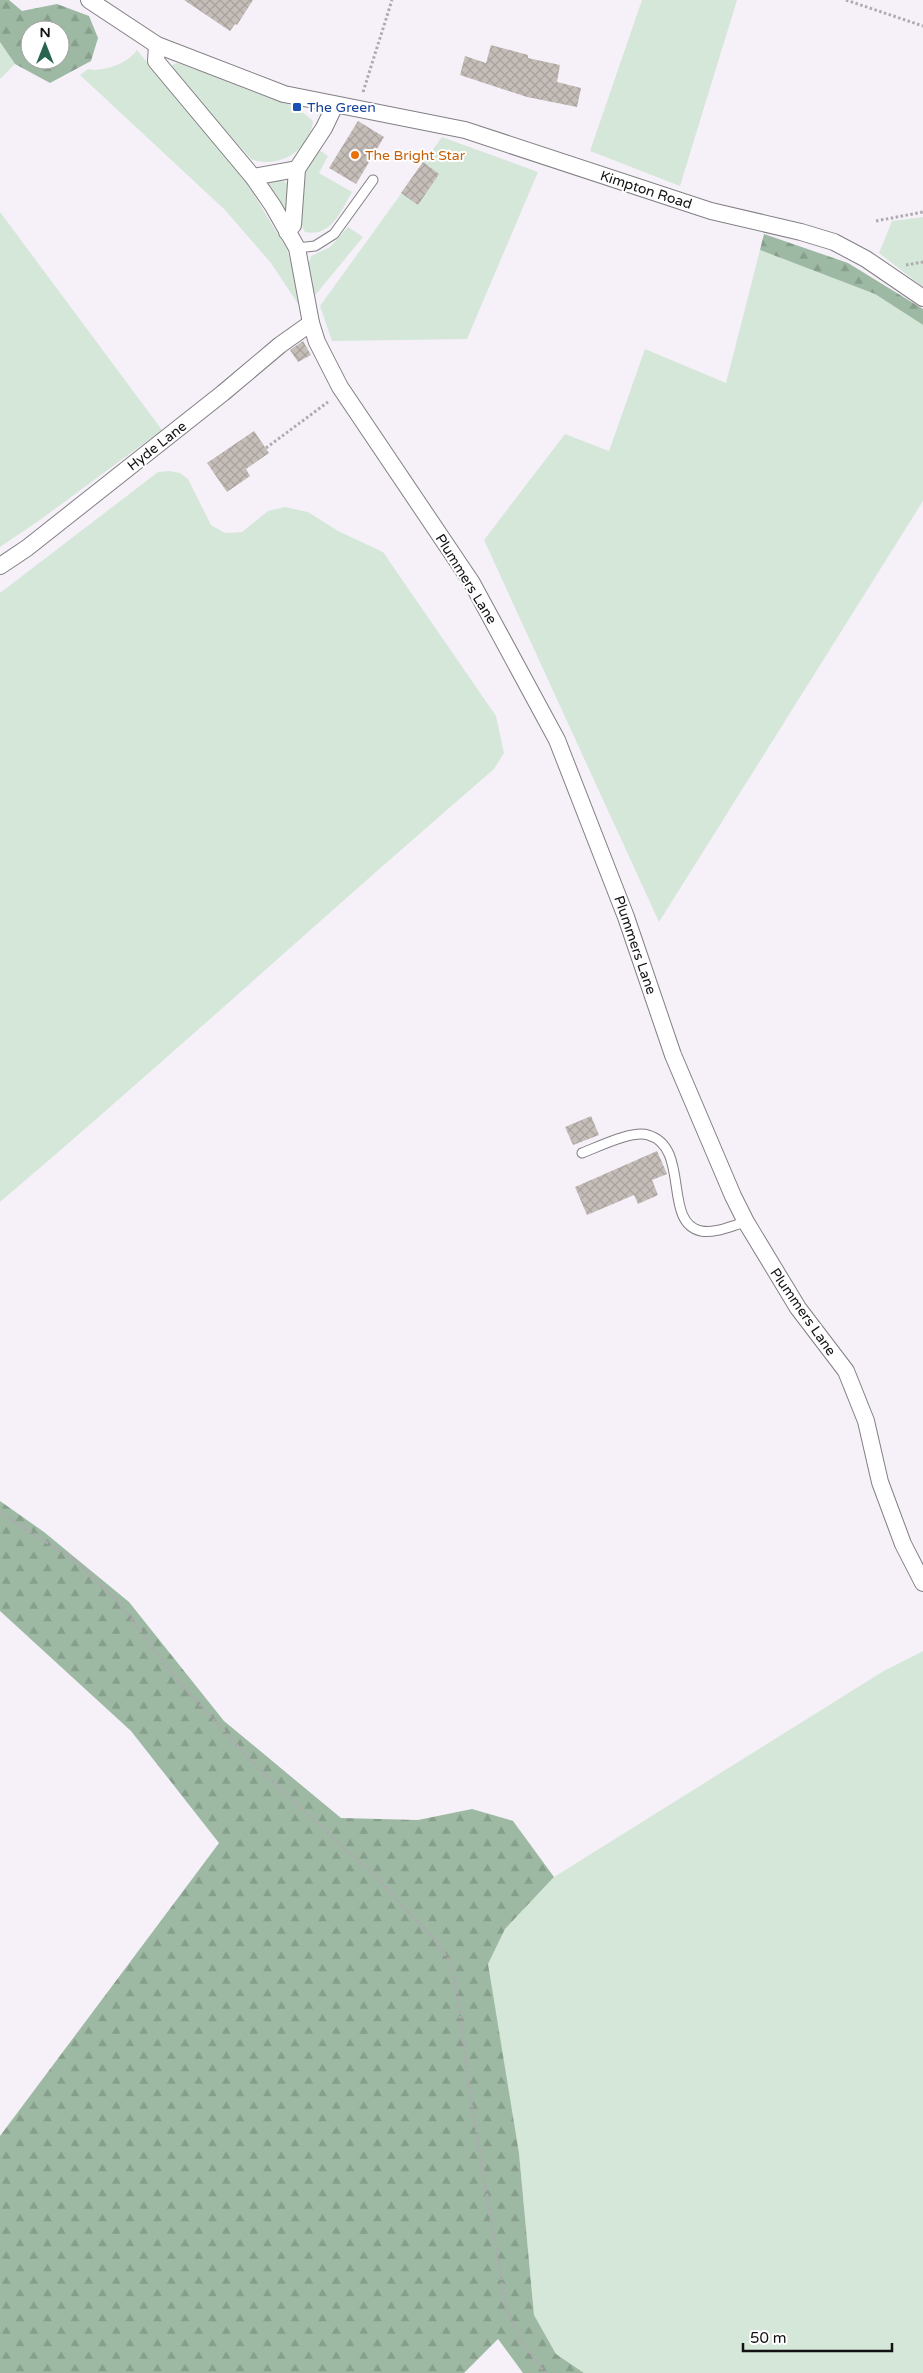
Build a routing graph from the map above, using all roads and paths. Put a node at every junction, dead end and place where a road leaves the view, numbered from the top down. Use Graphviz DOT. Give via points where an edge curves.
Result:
graph roads {
  1 [pos="89,0"];
  2 [pos="392,0"];
  3 [pos="846,0"];
  4 [pos="923,26"];
  5 [pos="157,45"];
  6 [pos="335,105"];
  7 [pos="358,107"];
  8 [pos="297,169"];
  9 [pos="253,177"];
  10 [pos="373,180"];
  11 [pos="923,212"];
  12 [pos="876,221"];
  13 [pos="288,232"];
  14 [pos="297,248"];
  15 [pos="923,298"];
  16 [pos="311,323"];
  17 [pos="328,402"];
  18 [pos="266,448"];
  19 [pos="0,566"];
  20 [pos="582,1153"];
  21 [pos="746,1222"];
  22 [pos="0,1512"];
  23 [pos="923,1583"];
  24 [pos="545,2373"];
  1 -- 5 [label="street, Kimpton Road"];
  2 -- 7 [label="path"];
  3 -- 4 [label="path"];
  5 -- 6 [label="street, Kimpton Road" via="284,94"];
  5 -- 9 [label="street" via="156,61"];
  6 -- 7 [label="street, Kimpton Road"];
  6 -- 8 [label="street"];
  7 -- 15 [label="street, Kimpton Road" via="465,130 711,211 834,242 866,258"];
  8 -- 9 [label="street"];
  8 -- 13 [label="street" via="293,225"];
  9 -- 13 [label="street"];
  10 -- 14 [label="lane" via="334,234 316,246"];
  11 -- 12 [label="path"];
  13 -- 14 [label="street"];
  14 -- 16 [label="street"];
  16 -- 19 [label="street, Hyde Lane"];
  16 -- 21 [label="street, Plummers Lane" via="340,387 472,583 557,740 626,917 673,1056"];
  17 -- 18 [label="path"];
  20 -- 21 [label="lane" via="625,1137 647,1134 660,1142 672,1161 681,1216 689,1225 700,1231 710,1231"];
  21 -- 23 [label="street, Plummers Lane" via="798,1308 846,1372 866,1421 880,1482 903,1544"];
  22 -- 24 [label="path" via="74,1560 116,1598 179,1682 258,1768 376,1877 436,1940 450,1962 458,1990 468,2082 506,2308 520,2339"];
}
